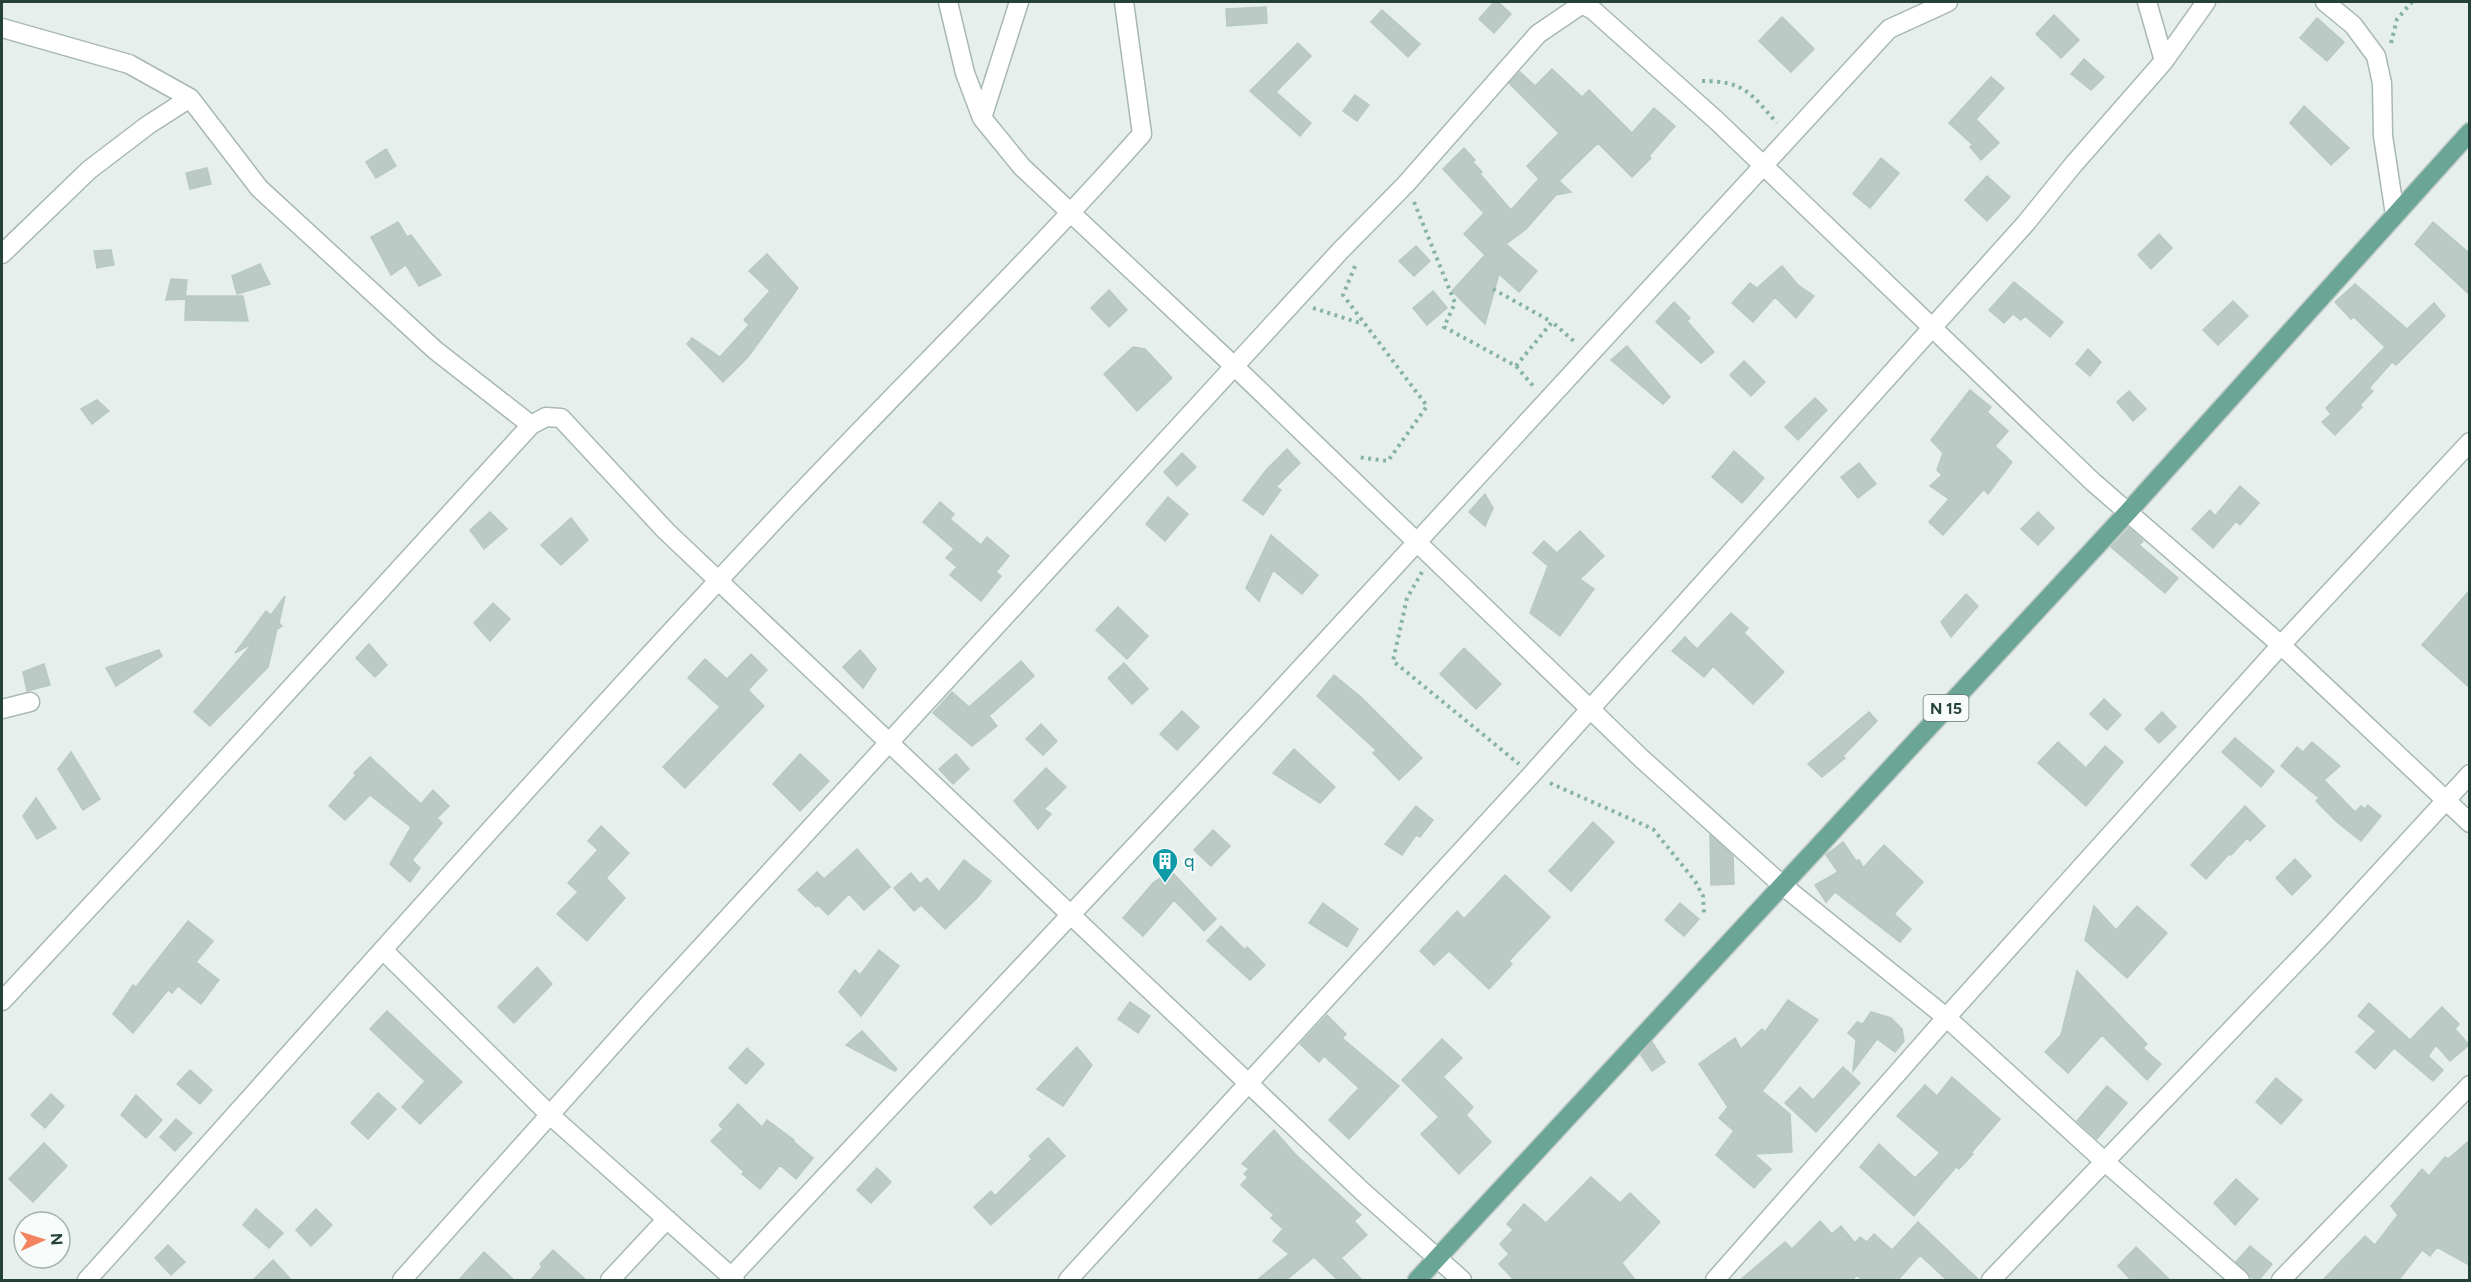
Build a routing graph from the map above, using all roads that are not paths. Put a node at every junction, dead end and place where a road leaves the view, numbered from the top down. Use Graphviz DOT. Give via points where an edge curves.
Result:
graph roads {
  1 [pos="948,2"];
  2 [pos="1019,2"];
  3 [pos="1948,2"];
  4 [pos="2147,2"];
  5 [pos="2206,2"];
  6 [pos="2325,2"];
  7 [pos="1583,3"];
  8 [pos="1127,4"];
  9 [pos="2,28"];
  10 [pos="2164,61"];
  11 [pos="190,98"];
  12 [pos="982,118"];
  13 [pos="2469,134"];
  14 [pos="1763,166"];
  15 [pos="1072,213"];
  16 [pos="2395,215"];
  17 [pos="2,254"];
  18 [pos="1931,327"];
  19 [pos="1234,366"];
  20 [pos="531,426"];
  21 [pos="2469,442"];
  22 [pos="2127,513"];
  23 [pos="1417,542"];
  24 [pos="718,581"];
  25 [pos="2281,645"];
  26 [pos="30,702"];
  27 [pos="1590,708"];
  28 [pos="2,709"];
  29 [pos="889,742"];
  30 [pos="2469,774"];
  31 [pos="2445,801"];
  32 [pos="2469,823"];
  33 [pos="1782,885"];
  34 [pos="1071,915"];
  35 [pos="383,950"];
  36 [pos="2,1001"];
  37 [pos="1947,1018"];
  38 [pos="1248,1083"];
  39 [pos="2469,1085"];
  40 [pos="550,1115"];
  41 [pos="2104,1161"];
  42 [pos="667,1219"];
  43 [pos="1436,1259"];
  44 [pos="733,1279"];
  45 [pos="87,1281"];
  46 [pos="402,1281"];
  47 [pos="610,1281"];
  48 [pos="1068,1281"];
  49 [pos="1417,1281"];
  50 [pos="1462,1281"];
  51 [pos="1715,1281"];
  52 [pos="1991,1281"];
  53 [pos="2241,1281"];
  54 [pos="2281,1281"];
  1 -- 12 [label="street" via="965,73"];
  2 -- 12 [label="street"];
  3 -- 14 [label="street" via="1889,29"];
  4 -- 10 [label="street"];
  5 -- 10 [label="street"];
  6 -- 16 [label="street" via="2353,25 2376,56"];
  7 -- 14 [label="street" via="1674,81"];
  7 -- 19 [label="street" via="1538,34 1406,184"];
  8 -- 15 [label="street" via="1142,134"];
  9 -- 11 [label="street" via="129,64"];
  10 -- 18 [label="street"];
  11 -- 17 [label="street" via="148,124 89,170"];
  11 -- 20 [label="street" via="259,188 435,350"];
  12 -- 15 [label="street" via="1022,167"];
  13 -- 16 [label="main road, N 15"];
  14 -- 18 [label="street"];
  14 -- 23 [label="street"];
  15 -- 19 [label="street"];
  15 -- 24 [label="street"];
  16 -- 22 [label="main road, N 15"];
  18 -- 22 [label="street"];
  18 -- 27 [label="street"];
  19 -- 23 [label="street"];
  19 -- 29 [label="street"];
  20 -- 24 [label="street" via="546,417 561,418"];
  20 -- 36 [label="street"];
  21 -- 25 [label="street"];
  22 -- 25 [label="street"];
  22 -- 33 [label="main road, N 15"];
  23 -- 27 [label="street"];
  23 -- 34 [label="street"];
  24 -- 29 [label="street"];
  24 -- 35 [label="street"];
  25 -- 31 [label="street"];
  25 -- 37 [label="street"];
  26 -- 28 [label="street"];
  27 -- 33 [label="street"];
  27 -- 38 [label="street"];
  29 -- 34 [label="street"];
  29 -- 40 [label="street"];
  30 -- 31 [label="street"];
  31 -- 32 [label="street"];
  31 -- 41 [label="street"];
  33 -- 37 [label="street"];
  33 -- 43 [label="main road, N 15"];
  34 -- 38 [label="street"];
  34 -- 44 [label="street"];
  35 -- 40 [label="street"];
  35 -- 45 [label="street"];
  37 -- 41 [label="street"];
  37 -- 51 [label="street"];
  38 -- 43 [label="street"];
  38 -- 48 [label="street"];
  39 -- 54 [label="street"];
  40 -- 42 [label="street"];
  40 -- 46 [label="street"];
  41 -- 52 [label="street"];
  41 -- 53 [label="street"];
  42 -- 44 [label="street"];
  42 -- 47 [label="street"];
  43 -- 49 [label="main road, N 15"];
  43 -- 50 [label="street"];
}
